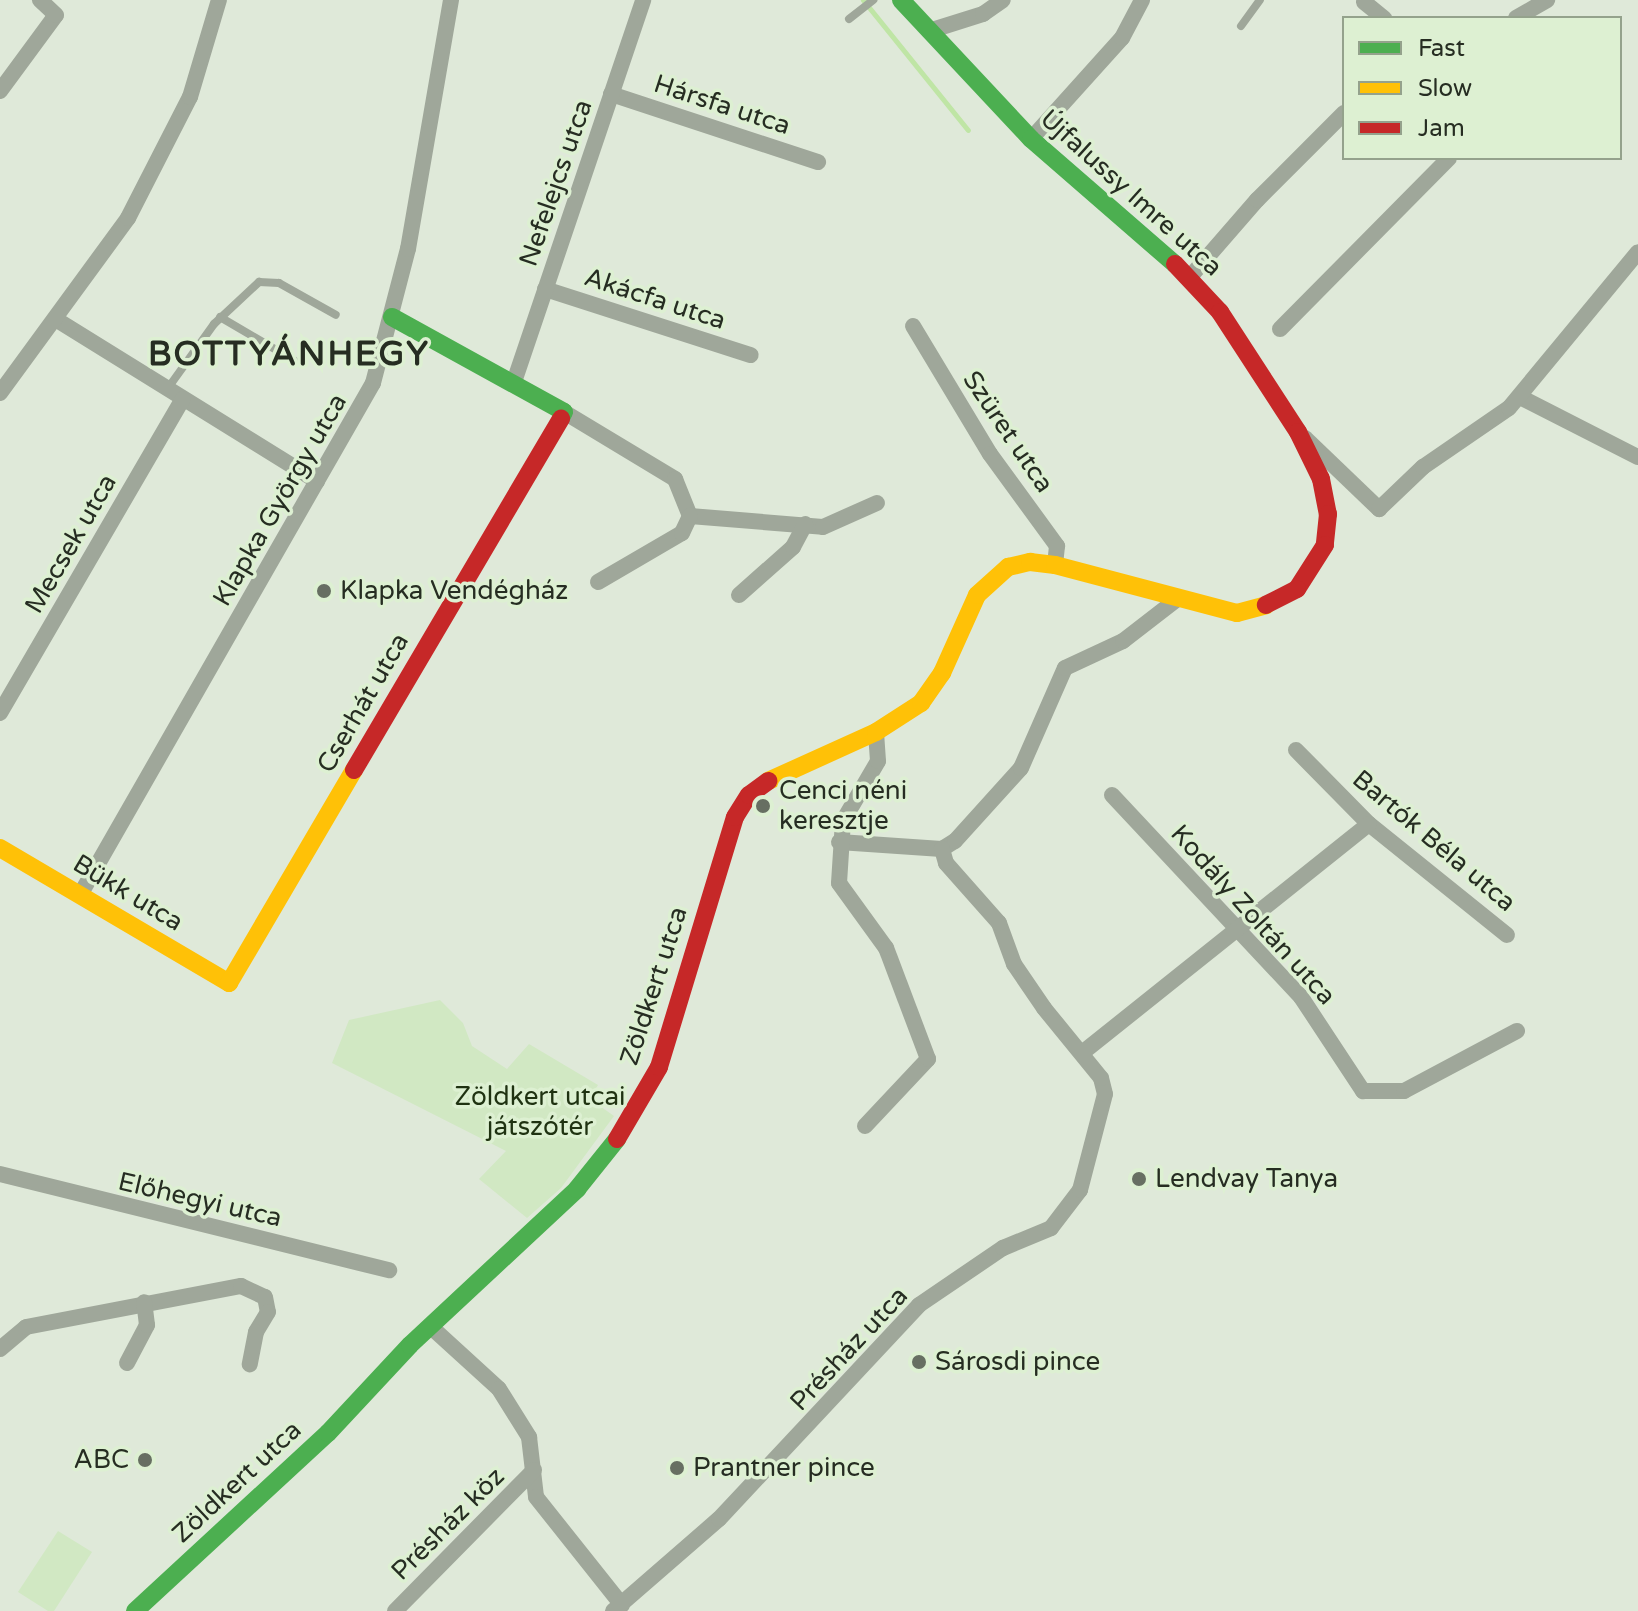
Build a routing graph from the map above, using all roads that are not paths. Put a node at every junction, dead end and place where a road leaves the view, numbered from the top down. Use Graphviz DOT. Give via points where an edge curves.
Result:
graph roads {
  1 [pos="40,0"];
  2 [pos="219,0"];
  3 [pos="451,0"];
  4 [pos="643,0"];
  5 [pos="873,0"];
  6 [pos="1003,0"];
  7 [pos="1142,0"];
  8 [pos="1260,0"];
  9 [pos="1547,0"];
  10 [pos="906,2"];
  11 [pos="1364,2"];
  12 [pos="1382,16"];
  13 [pos="1519,16"];
  14 [pos="849,19"];
  15 [pos="1241,26"];
  16 [pos="929,31"];
  17 [pos="0,91"];
  18 [pos="611,94"];
  19 [pos="1342,115"];
  20 [pos="1031,139"];
  21 [pos="1447,160"];
  22 [pos="818,162"];
  23 [pos="1638,252"];
  24 [pos="1190,277"];
  25 [pos="545,289"];
  26 [pos="336,315"];
  27 [pos="220,317"];
  28 [pos="392,317"];
  29 [pos="57,320"];
  30 [pos="913,326"];
  31 [pos="1280,329"];
  32 [pos="751,355"];
  33 [pos="295,361"];
  34 [pos="514,382"];
  35 [pos="167,389"];
  36 [pos="0,393"];
  37 [pos="1520,397"];
  38 [pos="183,399"];
  39 [pos="564,412"];
  40 [pos="1298,432"];
  41 [pos="1638,457"];
  42 [pos="317,481"];
  43 [pos="877,503"];
  44 [pos="690,516"];
  45 [pos="805,524"];
  46 [pos="1030,562"];
  47 [pos="1055,565"];
  48 [pos="598,582"];
  49 [pos="739,595"];
  50 [pos="1176,600"];
  51 [pos="0,713"];
  52 [pos="876,732"];
  53 [pos="1296,750"];
  54 [pos="1112,795"];
  55 [pos="1369,824"];
  56 [pos="839,842"];
  57 [pos="0,848"];
  58 [pos="942,849"];
  59 [pos="80,895"];
  60 [pos="1239,930"];
  61 [pos="1507,935"];
  62 [pos="229,983"];
  63 [pos="1517,1031"];
  64 [pos="1082,1053"];
  65 [pos="865,1126"];
  66 [pos="0,1174"];
  67 [pos="389,1270"];
  68 [pos="144,1302"];
  69 [pos="430,1326"];
  70 [pos="0,1349"];
  71 [pos="127,1363"];
  72 [pos="250,1364"];
  73 [pos="534,1470"];
  74 [pos="618,1608"];
  75 [pos="135,1611"];
  76 [pos="395,1611"];
  1 -- 17 [label="street" via="56,15"];
  2 -- 29 [label="street" via="190,97 128,218"];
  3 -- 28 [label="street, Klapka György utca"];
  4 -- 18 [label="street, Nefelejcs utca"];
  5 -- 14 [label="lane"];
  6 -- 16 [label="street" via="983,14"];
  7 -- 20 [label="street" via="1122,38"];
  8 -- 15 [label="lane"];
  9 -- 13 [label="street"];
  10 -- 16 [label="street, Újfalussy Imre utca"];
  11 -- 12 [label="street"];
  16 -- 20 [label="street, Újfalussy Imre utca"];
  18 -- 22 [label="street, Hársfa utca"];
  18 -- 25 [label="street, Nefelejcs utca"];
  19 -- 24 [label="street"];
  20 -- 24 [label="street, Újfalussy Imre utca"];
  21 -- 31 [label="street"];
  23 -- 37 [label="street"];
  24 -- 40 [label="street, Újfalussy Imre utca" via="1220,312"];
  25 -- 32 [label="street, Akácfa utca"];
  25 -- 34 [label="street, Nefelejcs utca"];
  26 -- 27 [label="lane" via="279,283 259,282"];
  27 -- 33 [label="lane"];
  27 -- 35 [label="lane"];
  28 -- 34 [label="street"];
  28 -- 42 [label="street, Klapka György utca" via="373,383"];
  29 -- 35 [label="street"];
  29 -- 36 [label="street"];
  30 -- 47 [label="street, Szüret utca" via="990,454 1057,546"];
  34 -- 39 [label="street"];
  35 -- 38 [label="street"];
  37 -- 40 [label="street" via="1483,429 1423,467 1379,509"];
  37 -- 41 [label="street"];
  38 -- 42 [label="street"];
  38 -- 51 [label="street, Mecsek utca"];
  39 -- 44 [label="street" via="675,479"];
  39 -- 62 [label="street, Cserhát utca"];
  40 -- 50 [label="street, Újfalussy Imre utca" via="1321,479 1329,530 1297,589 1282,600 1237,613"];
  42 -- 59 [label="street, Klapka György utca"];
  43 -- 45 [label="street" via="823,527"];
  44 -- 45 [label="street"];
  44 -- 48 [label="street" via="682,533"];
  45 -- 49 [label="street" via="793,547"];
  46 -- 47 [label="street, Újfalussy Imre utca"];
  46 -- 52 [label="street, Zöldkert utca" via="1008,567 977,595 942,673 921,703"];
  47 -- 50 [label="street, Újfalussy Imre utca"];
  50 -- 58 [label="street" via="1133,635 1065,668 1021,768 974,823"];
  52 -- 56 [label="street" via="878,761 843,821"];
  52 -- 69 [label="street, Zöldkert utca" via="769,780 749,795 725,846 659,1067 625,1128 577,1189"];
  53 -- 55 [label="street, Bartók Béla utca"];
  54 -- 60 [label="street, Kodály Zoltán utca"];
  55 -- 60 [label="street"];
  55 -- 61 [label="street, Bartók Béla utca"];
  56 -- 58 [label="street"];
  56 -- 65 [label="street" via="839,883 886,948 928,1059"];
  57 -- 59 [label="street, Bükk utca"];
  58 -- 64 [label="street, Présház utca" via="946,863 999,923 1014,964 1044,1008"];
  59 -- 62 [label="street, Bükk utca"];
  60 -- 63 [label="street, Kodály Zoltán utca" via="1301,997 1363,1091 1404,1091"];
  60 -- 64 [label="street"];
  64 -- 74 [label="street, Présház utca" via="1101,1078 1105,1094 1080,1190 1051,1228 1003,1248 919,1305 799,1438 666,1569"];
  66 -- 67 [label="street, Előhegyi utca"];
  68 -- 70 [label="street" via="26,1327"];
  68 -- 71 [label="street" via="147,1325"];
  68 -- 72 [label="street" via="241,1286 265,1297 268,1312 256,1332"];
  69 -- 73 [label="street, Présház utca" via="499,1389 529,1437"];
  69 -- 75 [label="street, Zöldkert utca" via="328,1433"];
  73 -- 74 [label="street, Présház utca" via="536,1497"];
  73 -- 76 [label="street, Présház köz"];
}
